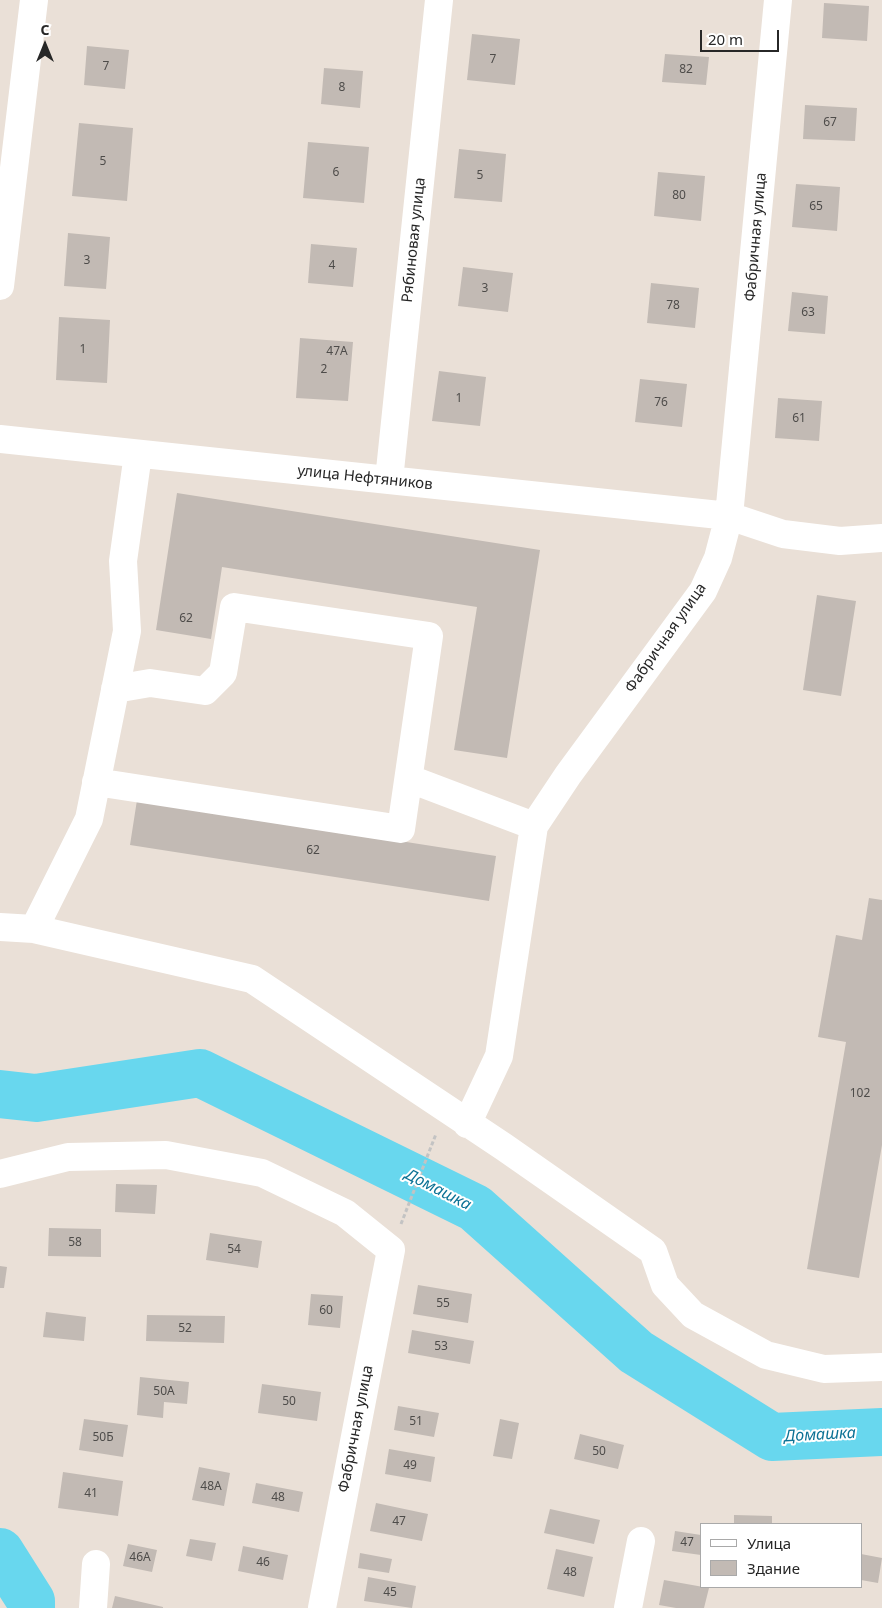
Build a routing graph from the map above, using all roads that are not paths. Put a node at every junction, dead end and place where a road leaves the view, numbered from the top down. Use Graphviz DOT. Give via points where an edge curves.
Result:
graph roads {
  1 [pos="34,0"];
  2 [pos="439,0"];
  3 [pos="778,0"];
  4 [pos="0,286"];
  5 [pos="0,439"];
  6 [pos="138,454"];
  7 [pos="390,480"];
  8 [pos="730,516"];
  9 [pos="882,538"];
  10 [pos="115,689"];
  11 [pos="410,779"];
  12 [pos="96,782"];
  13 [pos="534,826"];
  14 [pos="0,928"];
  15 [pos="34,929"];
  16 [pos="467,1124"];
  17 [pos="0,1174"];
  18 [pos="882,1367"];
  19 [pos="641,1541"];
  20 [pos="96,1564"];
  21 [pos="93,1608"];
  22 [pos="322,1608"];
  23 [pos="628,1608"];
  1 -- 4 [label="street"];
  2 -- 7 [label="street, Рябиновая улица"];
  3 -- 8 [label="street, Фабричная улица"];
  5 -- 6 [label="street, улица Нефтяников"];
  6 -- 7 [label="street, улица Нефтяников"];
  6 -- 10 [label="street" via="123,561 127,631"];
  7 -- 8 [label="street, улица Нефтяников"];
  8 -- 9 [label="street, улица Нефтяников" via="783,534 840,541"];
  8 -- 13 [label="street, Фабричная улица" via="718,558 703,591"];
  10 -- 11 [label="street" via="150,683 205,691 223,673 234,607 429,636"];
  10 -- 12 [label="street"];
  11 -- 12 [label="street" via="401,829"];
  11 -- 13 [label="street"];
  12 -- 15 [label="street" via="88,819"];
  13 -- 16 [label="street, Фабричная улица" via="499,1056"];
  14 -- 15 [label="street"];
  15 -- 16 [label="street" via="252,978"];
  16 -- 18 [label="street" via="653,1251 665,1285 693,1315 766,1355 824,1369"];
  17 -- 22 [label="street, Фабричная улица" via="68,1157 166,1155 262,1174 345,1213 390,1250"];
  19 -- 23 [label="street"];
  20 -- 21 [label="street"];
}
